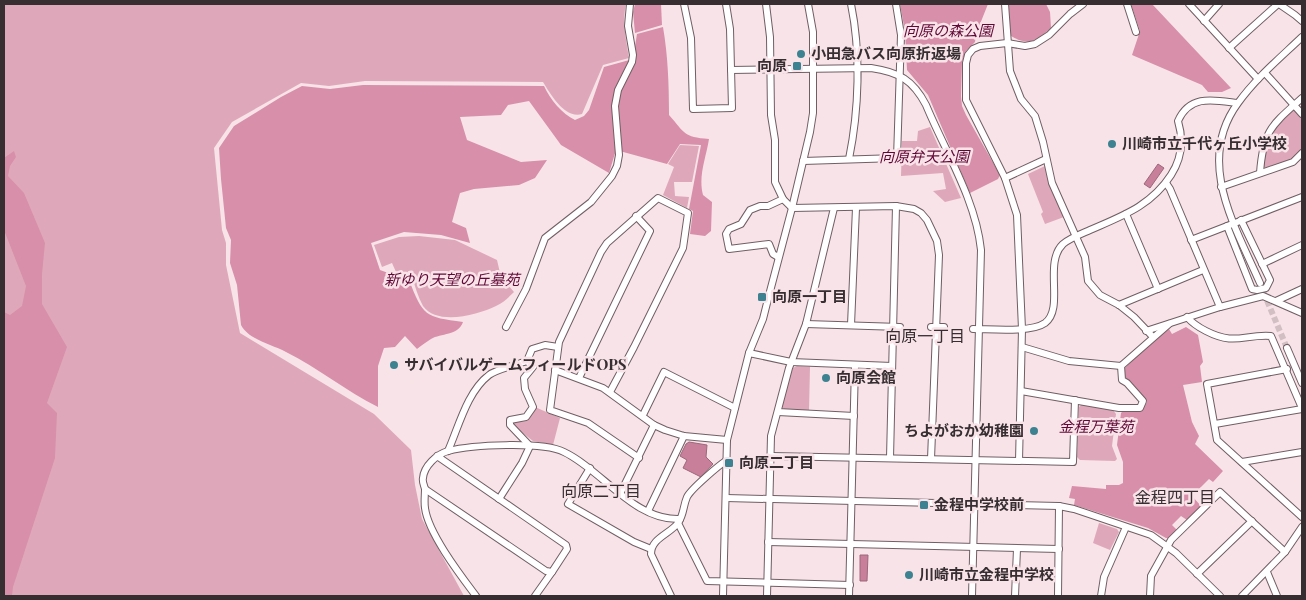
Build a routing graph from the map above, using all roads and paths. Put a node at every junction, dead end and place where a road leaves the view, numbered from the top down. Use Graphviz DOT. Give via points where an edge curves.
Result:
graph roads {
  1 [pos="630,4"];
  2 [pos="684,4"];
  3 [pos="726,4"];
  4 [pos="766,4"];
  5 [pos="808,4"];
  6 [pos="851,4"];
  7 [pos="896,4"];
  8 [pos="1005,4"];
  9 [pos="1084,4"];
  10 [pos="1127,4"];
  11 [pos="1189,4"];
  12 [pos="1219,4"];
  13 [pos="1278,4"];
  14 [pos="1204,21"];
  15 [pos="1302,21"];
  16 [pos="1136,32"];
  17 [pos="1302,38"];
  18 [pos="1007,43"];
  19 [pos="1229,48"];
  20 [pos="856,69"];
  21 [pos="732,70"];
  22 [pos="770,70"];
  23 [pos="813,70"];
  24 [pos="1265,73"];
  25 [pos="900,76"];
  26 [pos="1258,79"];
  27 [pos="1302,98"];
  28 [pos="1238,103"];
  29 [pos="1294,105"];
  30 [pos="1302,114"];
  31 [pos="1302,153"];
  32 [pos="849,159"];
  33 [pos="1046,159"];
  34 [pos="803,161"];
  35 [pos="1260,173"];
  36 [pos="1005,178"];
  37 [pos="1166,183"];
  38 [pos="1221,187"];
  39 [pos="1302,197"];
  40 [pos="783,199"];
  41 [pos="896,206"];
  42 [pos="792,208"];
  43 [pos="834,208"];
  44 [pos="856,208"];
  45 [pos="1126,214"];
  46 [pos="636,216"];
  47 [pos="1242,220"];
  48 [pos="1230,225"];
  49 [pos="1077,236"];
  50 [pos="1191,240"];
  51 [pos="1302,245"];
  52 [pos="778,257"];
  53 [pos="1262,264"];
  54 [pos="1203,270"];
  55 [pos="1158,289"];
  56 [pos="1261,289"];
  57 [pos="1302,289"];
  58 [pos="1276,300"];
  59 [pos="1119,305"];
  60 [pos="1220,307"];
  61 [pos="1302,312"];
  62 [pos="1187,317"];
  63 [pos="806,324"];
  64 [pos="1169,324"];
  65 [pos="851,325"];
  66 [pos="506,327"];
  67 [pos="896,327"];
  68 [pos="933,327"];
  69 [pos="944,327"];
  70 [pos="976,329"];
  71 [pos="1022,329"];
  72 [pos="1146,331"];
  73 [pos="1153,337"];
  74 [pos="558,347"];
  75 [pos="1022,347"];
  76 [pos="1287,348"];
  77 [pos="748,353"];
  78 [pos="527,362"];
  79 [pos="791,362"];
  80 [pos="854,366"];
  81 [pos="892,366"];
  82 [pos="1121,366"];
  83 [pos="1287,369"];
  84 [pos="555,370"];
  85 [pos="579,378"];
  86 [pos="1302,383"];
  87 [pos="1021,391"];
  88 [pos="610,392"];
  89 [pos="1075,400"];
  90 [pos="734,408"];
  91 [pos="1302,408"];
  92 [pos="778,412"];
  93 [pos="643,415"];
  94 [pos="854,416"];
  95 [pos="1215,424"];
  96 [pos="654,425"];
  97 [pos="684,436"];
  98 [pos="727,440"];
  99 [pos="530,446"];
  100 [pos="448,451"];
  101 [pos="1302,452"];
  102 [pos="437,456"];
  103 [pos="770,456"];
  104 [pos="854,457"];
  105 [pos="639,458"];
  106 [pos="890,458"];
  107 [pos="931,459"];
  108 [pos="726,460"];
  109 [pos="975,461"];
  110 [pos="1019,461"];
  111 [pos="1242,462"];
  112 [pos="590,468"];
  113 [pos="425,489"];
  114 [pos="620,494"];
  115 [pos="726,498"];
  116 [pos="499,499"];
  117 [pos="769,499"];
  118 [pos="852,501"];
  119 [pos="975,504"];
  120 [pos="1059,506"];
  121 [pos="648,511"];
  122 [pos="1302,517"];
  123 [pos="679,521"];
  124 [pos="1252,521"];
  125 [pos="1126,526"];
  126 [pos="1302,527"];
  127 [pos="768,542"];
  128 [pos="850,544"];
  129 [pos="1168,546"];
  130 [pos="974,548"];
  131 [pos="651,549"];
  132 [pos="1017,549"];
  133 [pos="1058,549"];
  134 [pos="1285,552"];
  135 [pos="552,572"];
  136 [pos="1267,572"];
  137 [pos="1197,574"];
  138 [pos="724,582"];
  139 [pos="767,583"];
  140 [pos="850,585"];
  141 [pos="538,595"];
  142 [pos="476,596"];
  143 [pos="671,596"];
  144 [pos="723,596"];
  145 [pos="767,596"];
  146 [pos="849,596"];
  147 [pos="972,596"];
  148 [pos="1016,596"];
  149 [pos="1058,596"];
  150 [pos="1101,596"];
  151 [pos="1150,596"];
  152 [pos="1220,596"];
  153 [pos="1242,596"];
  154 [pos="1277,596"];
  1 -- 66 [label="street" via="628,26 633,55 615,106 617,166 590,202 545,238 526,289"];
  2 -- 21 [label="street" via="691,38 692,109 732,108"];
  3 -- 21 [label="street"];
  4 -- 22 [label="street"];
  5 -- 23 [label="street" via="813,32"];
  6 -- 20 [label="street"];
  7 -- 25 [label="street" via="901,35"];
  8 -- 18 [label="street"];
  9 -- 18 [label="street" via="1049,36 1035,44"];
  10 -- 16 [label="street"];
  11 -- 14 [label="street"];
  12 -- 14 [label="street"];
  13 -- 15 [label="street"];
  13 -- 19 [label="street"];
  14 -- 19 [label="street"];
  17 -- 24 [label="street"];
  18 -- 33 [label="street" via="1010,71 1021,99 1035,116"];
  18 -- 36 [label="street" via="973,49 966,64 966,100"];
  19 -- 26 [label="street"];
  20 -- 23 [label="street"];
  20 -- 25 [label="street" via="884,70"];
  20 -- 32 [label="street" via="857,107"];
  21 -- 22 [label="street"];
  22 -- 23 [label="street"];
  22 -- 40 [label="street" via="776,182"];
  23 -- 34 [label="street" via="813,112"];
  24 -- 26 [label="street"];
  24 -- 29 [label="street"];
  25 -- 32 [label="street" via="897,158"];
  25 -- 70 [label="street" via="913,85 926,105 979,231 981,250"];
  26 -- 28 [label="street"];
  27 -- 29 [label="street"];
  28 -- 37 [label="street" via="1210,100 1183,110 1178,121 1182,149"];
  28 -- 38 [label="street" via="1221,142 1218,164"];
  29 -- 30 [label="street"];
  29 -- 35 [label="street" via="1269,131 1261,152"];
  31 -- 35 [label="street" via="1293,162"];
  32 -- 34 [label="street"];
  33 -- 36 [label="street"];
  33 -- 49 [label="street" via="1052,183"];
  34 -- 42 [label="street"];
  35 -- 38 [label="street"];
  36 -- 71 [label="street" via="1017,215"];
  37 -- 45 [label="street" via="1153,198"];
  37 -- 50 [label="street"];
  38 -- 48 [label="street"];
  39 -- 47 [label="street"];
  40 -- 42 [label="street"];
  40 -- 52 [label="street" via="750,210 741,224 726,234 729,249 768,244"];
  41 -- 44 [label="street"];
  41 -- 67 [label="street"];
  41 -- 68 [label="street" via="921,213 937,241 939,255"];
  42 -- 43 [label="street"];
  42 -- 52 [label="street"];
  43 -- 44 [label="street"];
  43 -- 63 [label="street"];
  44 -- 65 [label="street"];
  45 -- 49 [label="street"];
  45 -- 55 [label="street"];
  46 -- 74 [label="street" via="607,243"];
  46 -- 85 [label="street" via="650,231"];
  46 -- 88 [label="street" via="658,198 688,213 683,248"];
  47 -- 48 [label="street"];
  47 -- 53 [label="street"];
  48 -- 50 [label="street"];
  48 -- 56 [label="street"];
  48 -- 56 [label="street" via="1252,289"];
  49 -- 59 [label="street" via="1085,257 1088,280 1100,295"];
  49 -- 71 [label="street" via="1064,243 1055,256 1050,318 1036,328"];
  50 -- 54 [label="street"];
  51 -- 53 [label="street"];
  52 -- 77 [label="street" via="763,319"];
  53 -- 56 [label="street" via="1270,280 1266,288"];
  54 -- 55 [label="street"];
  54 -- 60 [label="street"];
  55 -- 59 [label="street"];
  56 -- 58 [label="street"];
  56 -- 60 [label="street"];
  57 -- 58 [label="street"];
  58 -- 61 [label="street"];
  59 -- 72 [label="street"];
  60 -- 62 [label="street"];
  62 -- 64 [label="street"];
  62 -- 83 [label="street" via="1193,325 1217,337 1235,340 1271,336"];
  63 -- 65 [label="street"];
  63 -- 79 [label="street"];
  64 -- 72 [label="street"];
  64 -- 73 [label="street"];
  65 -- 67 [label="street"];
  67 -- 81 [label="street"];
  68 -- 69 [label="street"];
  68 -- 107 [label="street"];
  70 -- 71 [label="street"];
  70 -- 109 [label="street"];
  71 -- 75 [label="street"];
  72 -- 73 [label="street"];
  73 -- 82 [label="street"];
  74 -- 78 [label="street" via="532,349"];
  74 -- 84 [label="street"];
  75 -- 82 [label="street" via="1069,361"];
  75 -- 87 [label="street"];
  76 -- 86 [label="street"];
  77 -- 79 [label="street"];
  77 -- 90 [label="street"];
  78 -- 99 [label="street" via="533,367 524,378 532,407 526,417 510,420 510,426"];
  78 -- 100 [label="street" via="490,374 475,391"];
  79 -- 80 [label="street"];
  79 -- 92 [label="street"];
  80 -- 81 [label="street"];
  80 -- 94 [label="street"];
  81 -- 106 [label="street"];
  82 -- 89 [label="street" via="1122,380 1143,401 1140,408 1119,408"];
  83 -- 91 [label="street"];
  83 -- 95 [label="street" via="1207,384"];
  84 -- 85 [label="street"];
  84 -- 105 [label="street" via="550,410 588,423"];
  85 -- 88 [label="street"];
  87 -- 89 [label="street"];
  87 -- 110 [label="street"];
  88 -- 93 [label="street"];
  89 -- 110 [label="street" via="1073,462"];
  90 -- 93 [label="street" via="664,372"];
  90 -- 98 [label="street"];
  91 -- 95 [label="street"];
  92 -- 94 [label="street"];
  92 -- 103 [label="street" via="771,436"];
  93 -- 96 [label="street"];
  94 -- 104 [label="street"];
  95 -- 111 [label="street" via="1217,440"];
  96 -- 97 [label="street"];
  96 -- 105 [label="street"];
  97 -- 98 [label="street"];
  97 -- 121 [label="street"];
  98 -- 108 [label="street"];
  99 -- 100 [label="street" via="470,446"];
  99 -- 112 [label="street" via="562,450"];
  99 -- 116 [label="street"];
  100 -- 102 [label="street"];
  101 -- 111 [label="street"];
  102 -- 113 [label="street" via="422,478"];
  102 -- 116 [label="street"];
  103 -- 104 [label="street"];
  103 -- 117 [label="street"];
  104 -- 106 [label="street"];
  104 -- 118 [label="street"];
  105 -- 114 [label="street"];
  106 -- 107 [label="street"];
  107 -- 109 [label="street"];
  108 -- 115 [label="street"];
  108 -- 123 [label="street" via="688,496"];
  109 -- 110 [label="street"];
  109 -- 119 [label="street"];
  111 -- 122 [label="street"];
  112 -- 114 [label="street"];
  112 -- 131 [label="street" via="568,504"];
  113 -- 135 [label="street"];
  113 -- 142 [label="street" via="429,522 454,567"];
  114 -- 121 [label="street"];
  115 -- 117 [label="street"];
  115 -- 138 [label="street"];
  116 -- 135 [label="street" via="566,545 567,549"];
  117 -- 118 [label="street"];
  117 -- 127 [label="street"];
  118 -- 119 [label="street"];
  118 -- 128 [label="street"];
  119 -- 120 [label="street"];
  119 -- 130 [label="street"];
  120 -- 125 [label="street"];
  120 -- 133 [label="street"];
  121 -- 123 [label="street"];
  123 -- 131 [label="street"];
  123 -- 138 [label="street" via="707,581"];
  124 -- 129 [label="street" via="1220,492"];
  124 -- 134 [label="street"];
  124 -- 137 [label="street"];
  125 -- 129 [label="street" via="1151,535"];
  125 -- 150 [label="street" via="1104,577"];
  126 -- 134 [label="street"];
  127 -- 128 [label="street"];
  127 -- 139 [label="street"];
  128 -- 130 [label="street"];
  128 -- 140 [label="street"];
  129 -- 137 [label="street"];
  129 -- 151 [label="street" via="1151,576"];
  130 -- 132 [label="street"];
  130 -- 147 [label="street"];
  131 -- 143 [label="street"];
  132 -- 133 [label="street"];
  132 -- 148 [label="street"];
  133 -- 149 [label="street"];
  134 -- 136 [label="street"];
  135 -- 141 [label="street"];
  136 -- 153 [label="street"];
  136 -- 154 [label="street"];
  137 -- 152 [label="street"];
  138 -- 139 [label="street"];
  138 -- 144 [label="street"];
  139 -- 140 [label="street"];
  139 -- 145 [label="street"];
  140 -- 146 [label="street"];
}
